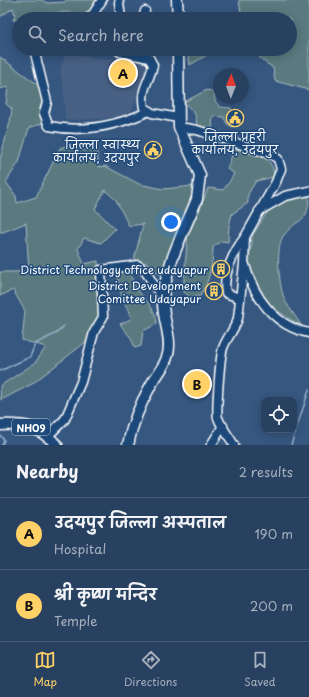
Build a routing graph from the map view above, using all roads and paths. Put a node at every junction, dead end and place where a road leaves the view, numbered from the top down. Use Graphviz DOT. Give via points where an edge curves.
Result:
graph roads {
  1 [pos="102,0"];
  2 [pos="177,0"];
  3 [pos="119,2"];
  4 [pos="94,12"];
  5 [pos="120,12"];
  6 [pos="178,12"];
  7 [pos="35,56"];
  8 [pos="139,56"];
  9 [pos="178,56"];
  10 [pos="149,58"];
  11 [pos="149,111"];
  12 [pos="179,122"];
  13 [pos="309,191"];
  14 [pos="259,211"];
  15 [pos="245,237"];
  16 [pos="244,264"];
  17 [pos="164,298"];
  18 [pos="239,298"];
  19 [pos="309,332"];
  20 [pos="0,425"];
  21 [pos="223,426"];
  22 [pos="48,436"];
  23 [pos="57,445"];
  24 [pos="128,445"];
  25 [pos="211,445"];
  26 [pos="234,445"];
  1 -- 4 [label="street"];
  2 -- 6 [label="main road"];
  3 -- 5 [label="street"];
  7 -- 11 [label="street" via="47,102 44,113 49,126 68,130 92,128 117,124"];
  8 -- 10 [label="street"];
  9 -- 12 [label="main road"];
  10 -- 11 [label="street" via="153,65 142,98 144,108"];
  11 -- 12 [label="street"];
  12 -- 14 [label="street" via="259,149 278,159 281,169"];
  12 -- 17 [label="main road" via="200,176 200,188 170,267"];
  13 -- 14 [label="street" via="285,196"];
  14 -- 15 [label="street"];
  15 -- 16 [label="street"];
  15 -- 18 [label="street" via="232,257 225,286 226,293"];
  16 -- 18 [label="street"];
  16 -- 19 [label="street" via="260,300 273,316 290,327"];
  17 -- 22 [label="street" via="156,291 147,272 138,265 101,270 103,317 94,332 81,382 65,419"];
  17 -- 24 [label="main road" via="164,312 170,339 168,353 164,367 142,401 131,428"];
  18 -- 21 [label="street" via="235,326 222,349 220,365 218,418"];
  20 -- 22 [label="main road, NH09" via="21,424 44,432"];
  21 -- 25 [label="street"];
  21 -- 26 [label="street"];
  22 -- 23 [label="main road, NH09"];
}
